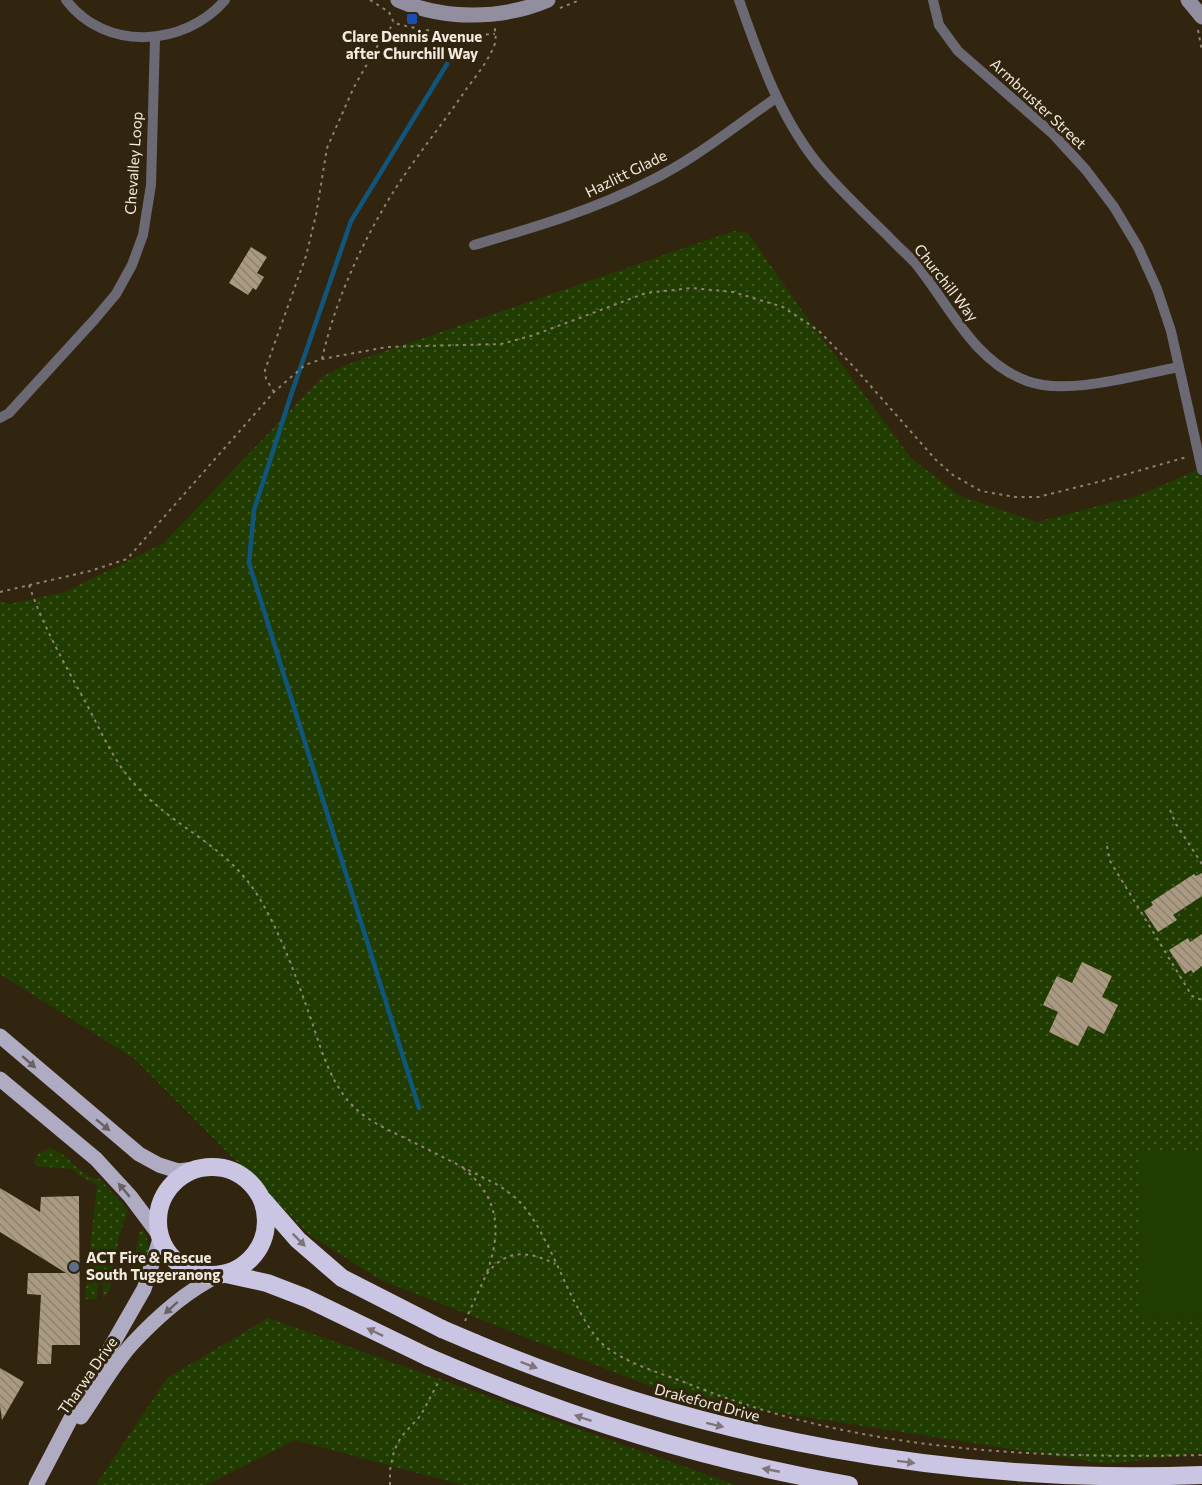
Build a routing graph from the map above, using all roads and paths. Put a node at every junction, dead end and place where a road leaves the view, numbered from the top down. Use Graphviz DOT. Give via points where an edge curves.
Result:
graph roads {
  1 [pos="66,0"];
  2 [pos="225,0"];
  3 [pos="370,0"];
  4 [pos="398,0"];
  5 [pos="548,0"];
  6 [pos="740,0"];
  7 [pos="933,0"];
  8 [pos="1188,0"];
  9 [pos="507,12"];
  10 [pos="1202,16"];
  11 [pos="394,23"];
  12 [pos="495,34"];
  13 [pos="155,38"];
  14 [pos="776,98"];
  15 [pos="474,245"];
  16 [pos="322,359"];
  17 [pos="1179,367"];
  18 [pos="274,392"];
  19 [pos="0,418"];
  20 [pos="1198,454"];
  21 [pos="1202,471"];
  22 [pos="28,585"];
  23 [pos="0,592"];
  24 [pos="1170,810"];
  25 [pos="1107,846"];
  26 [pos="1202,864"];
  27 [pos="1202,1000"];
  28 [pos="0,1036"];
  29 [pos="0,1079"];
  30 [pos="458,1164"];
  31 [pos="203,1168"];
  32 [pos="260,1196"];
  33 [pos="160,1238"];
  34 [pos="556,1264"];
  35 [pos="223,1274"];
  36 [pos="486,1275"];
  37 [pos="462,1329"];
  38 [pos="452,1372"];
  39 [pos="1202,1455"];
  40 [pos="51,1460"];
  41 [pos="1202,1475"];
  42 [pos="36,1485"];
  43 [pos="390,1485"];
  44 [pos="849,1485"];
  1 -- 13 [label="street" via="85,18 114,33"];
  2 -- 13 [label="street" via="199,23"];
  3 -- 11 [label="path" via="389,12"];
  4 -- 9 [label="street" via="421,9 464,15"];
  5 -- 9 [label="street"];
  6 -- 14 [label="street, Churchill Way"];
  7 -- 17 [label="street, Armbruster Street" via="939,25 958,51 1053,134 1114,207 1157,289"];
  8 -- 10 [label="street"];
  9 -- 12 [label="path" via="508,24 495,25"];
  11 -- 12 [label="path" via="437,33"];
  11 -- 18 [label="path" via="354,87 327,148 306,256 265,369"];
  12 -- 16 [label="path" via="495,45 487,59 427,142 363,246 340,300"];
  13 -- 19 [label="street, Chevalley Loop" via="151,185 147,219 132,265 96,319"];
  14 -- 15 [label="street, Hazlitt Glade" via="653,180 551,223"];
  14 -- 17 [label="street, Churchill Way" via="823,170 914,261 974,345 1003,369 1032,382 1062,387"];
  16 -- 18 [label="path" via="305,365"];
  16 -- 20 [label="path" via="387,346 501,344 646,293 692,288 733,292 783,307 819,331 936,460 981,492 1038,497"];
  17 -- 20 [label="street, Armbruster Street"];
  18 -- 22 [label="path" via="127,559"];
  20 -- 21 [label="street, Armbruster Street"];
  22 -- 23 [label="path"];
  22 -- 30 [label="path" via="69,673 125,772 152,802 227,858 258,896 277,933 328,1068 347,1099 377,1124"];
  24 -- 26 [label="path"];
  25 -- 27 [label="path" via="1110,861 1192,996"];
  28 -- 31 [label="main road, one-way" via="138,1154 178,1171"];
  33 -- 29 [label="main road, one-way" via="96,1159"];
  30 -- 34 [label="path" via="517,1199 532,1217"];
  30 -- 36 [label="path" via="482,1186 493,1210 496,1240"];
  31 -- 32 [label="highway" via="236,1173"];
  31 -- 33 [label="highway" via="172,1185 162,1201 158,1218"];
  32 -- 35 [label="highway" via="266,1228 261,1243 241,1268"];
  32 -- 41 [label="highway, Drakeford Drive, one-way, bridge" via="298,1240 342,1278 475,1343 658,1409 750,1434 843,1452 983,1471 1076,1477"];
  33 -- 35 [label="highway" via="170,1256 183,1268 201,1275"];
  33 -- 40 [label="main road, Tharwa Drive" via="144,1289"];
  34 -- 36 [label="path" via="537,1255 518,1254 499,1262"];
  34 -- 39 [label="path" via="582,1317 604,1346 623,1358 708,1392 776,1414 905,1442 1018,1454"];
  38 -- 35 [label="highway, one-way, bridge" via="306,1298 267,1283"];
  35 -- 40 [label="main road, Tharwa Drive, one-way" via="198,1286 131,1346"];
  36 -- 37 [label="path"];
  38 -- 43 [label="path" via="401,1437 394,1451"];
  44 -- 38 [label="highway, one-way" via="751,1467 612,1428"];
  40 -- 42 [label="main road, Tharwa Drive"];
}
